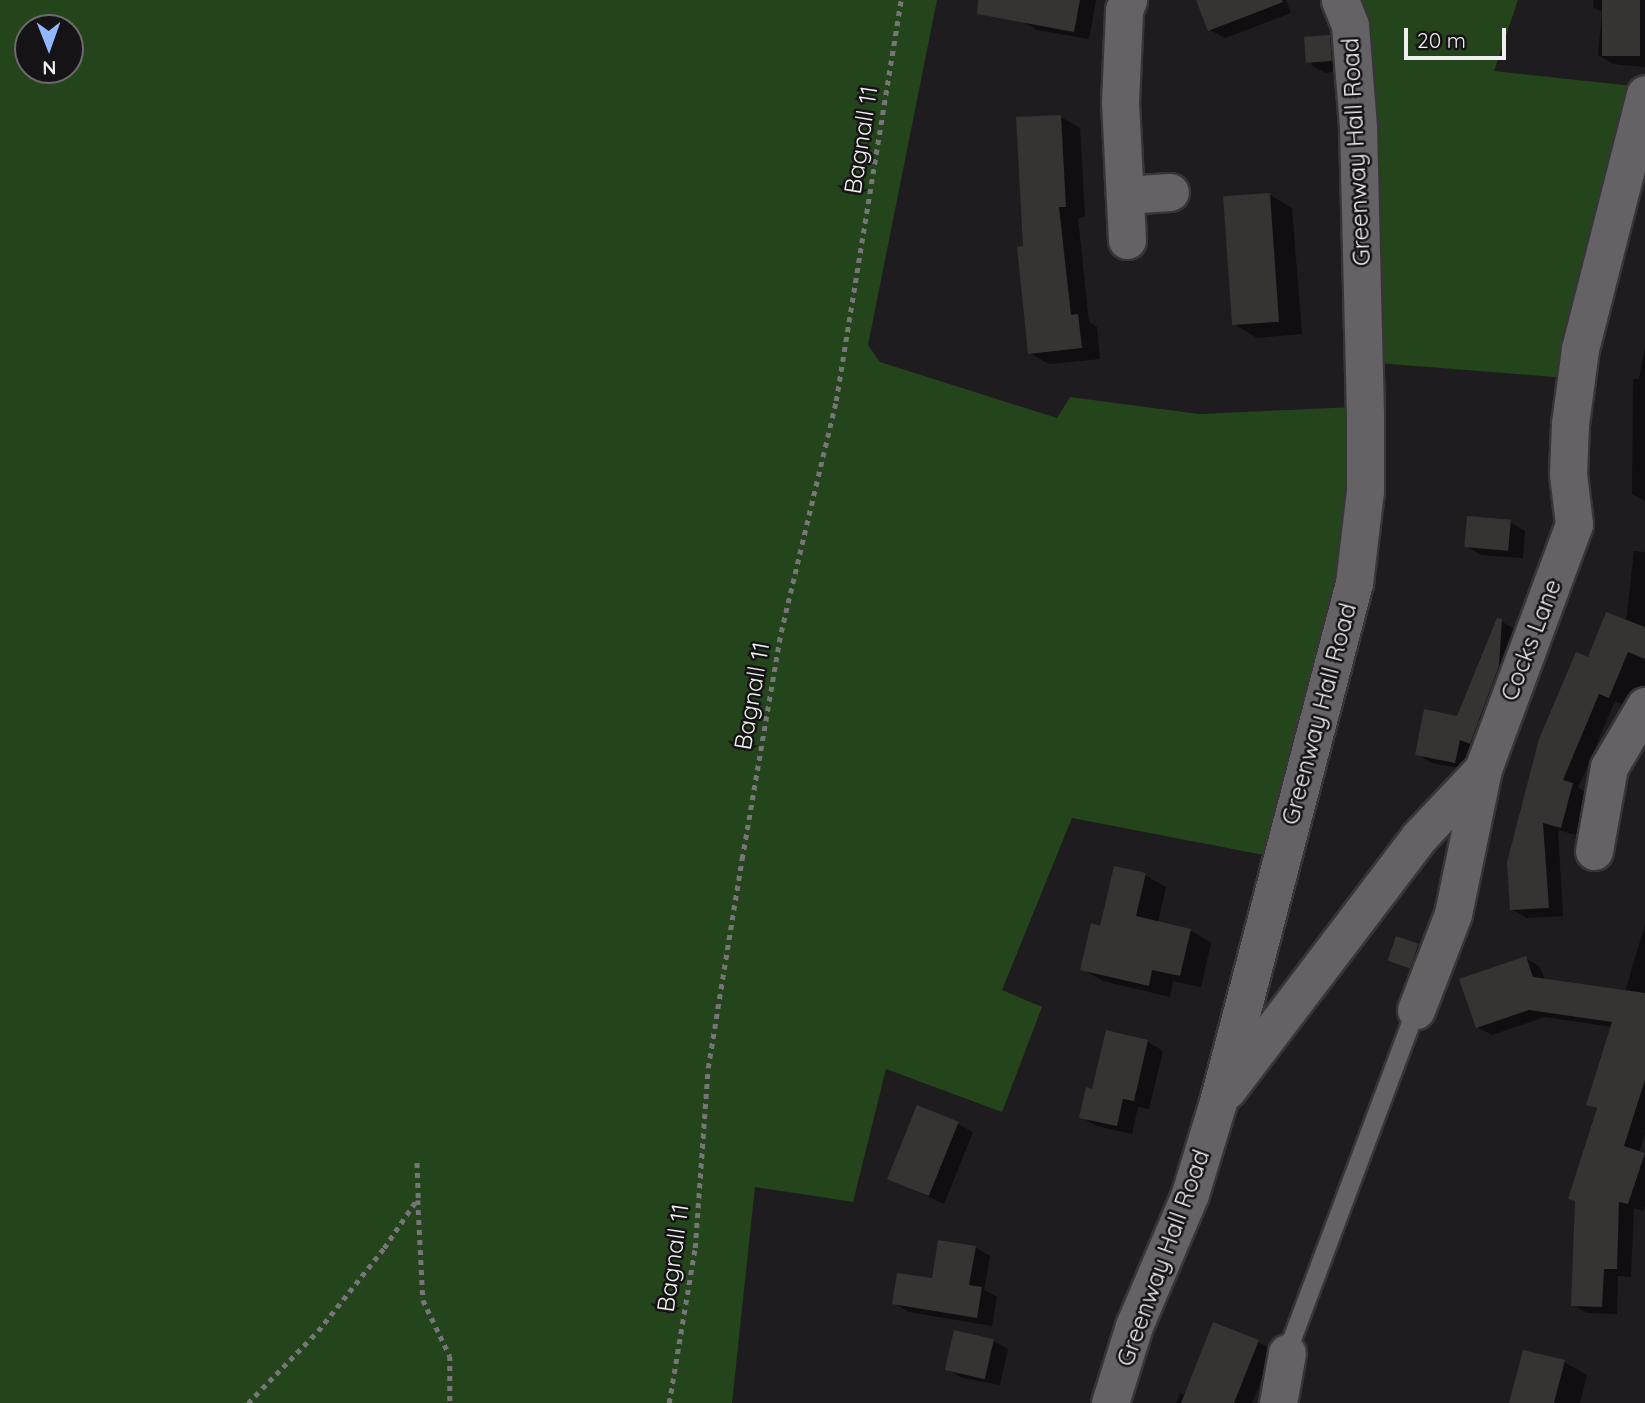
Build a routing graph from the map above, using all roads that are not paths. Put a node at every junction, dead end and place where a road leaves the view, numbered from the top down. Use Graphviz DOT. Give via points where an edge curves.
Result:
graph roads {
  1 [pos="1128,0"];
  2 [pos="1340,0"];
  3 [pos="1645,94"];
  4 [pos="1171,192"];
  5 [pos="1125,195"];
  6 [pos="1127,240"];
  7 [pos="1645,706"];
  8 [pos="1483,769"];
  9 [pos="1594,851"];
  10 [pos="1416,1010"];
  11 [pos="1218,1102"];
  12 [pos="1287,1353"];
  13 [pos="1110,1403"];
  14 [pos="1278,1403"];
  1 -- 5 [label="street" via="1120,103"];
  2 -- 11 [label="street, Greenway Hall Road" via="1350,25 1358,127 1365,491 1354,583"];
  3 -- 8 [label="street, Cocks Lane" via="1580,349 1568,474 1574,524"];
  4 -- 5 [label="street"];
  5 -- 6 [label="street"];
  7 -- 9 [label="street" via="1609,767"];
  8 -- 10 [label="street" via="1453,914"];
  8 -- 11 [label="street, Cocks Lane" via="1419,836"];
  10 -- 12 [label="lane"];
  11 -- 13 [label="street, Greenway Hall Road" via="1190,1194 1134,1326"];
  12 -- 14 [label="street"];
}
